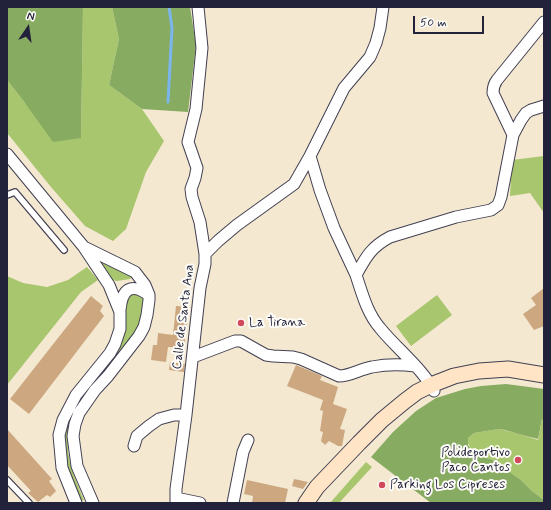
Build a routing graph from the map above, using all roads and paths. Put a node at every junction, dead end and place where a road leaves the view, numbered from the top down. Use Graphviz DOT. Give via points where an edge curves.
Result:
graph roads {
  1 [pos="198,7"];
  2 [pos="383,7"];
  3 [pos="544,22"];
  4 [pos="544,106"];
  5 [pos="513,135"];
  6 [pos="7,154"];
  7 [pos="310,156"];
  8 [pos="7,195"];
  9 [pos="83,246"];
  10 [pos="64,250"];
  11 [pos="205,254"];
  12 [pos="356,275"];
  13 [pos="149,295"];
  14 [pos="120,312"];
  15 [pos="193,357"];
  16 [pos="415,366"];
  17 [pos="544,375"];
  18 [pos="544,382"];
  19 [pos="432,388"];
  20 [pos="186,415"];
  21 [pos="248,440"];
  22 [pos="134,446"];
  23 [pos="7,480"];
  24 [pos="176,501"];
  25 [pos="29,503"];
  26 [pos="76,503"];
  27 [pos="93,503"];
  28 [pos="200,503"];
  29 [pos="232,503"];
  30 [pos="306,503"];
  31 [pos="316,503"];
  1 -- 11 [label="street" via="202,48 196,109 188,142 197,168 191,189"];
  2 -- 7 [label="street, Calle de Santa Ana" via="376,44 370,57 344,88"];
  3 -- 5 [label="street" via="493,88"];
  4 -- 5 [label="street" via="526,114"];
  5 -- 12 [label="street" via="498,205 491,210 456,217 390,237 368,254"];
  6 -- 9 [label="street"];
  7 -- 11 [label="street, Calle de Santa Ana" via="294,184 237,225"];
  7 -- 12 [label="street" via="334,228"];
  8 -- 10 [label="lane" via="15,192"];
  9 -- 13 [label="street" via="135,272"];
  9 -- 14 [label="street" via="109,285"];
  11 -- 15 [label="street, Calle de Santa Ana"];
  12 -- 16 [label="street" via="374,320"];
  13 -- 14 [label="street" via="138,289 126,291 122,296"];
  13 -- 27 [label="street" via="147,315 139,336 95,390 79,413 75,424 73,436 77,466"];
  14 -- 26 [label="street" via="120,329 115,344 76,395 63,420 60,435 62,468"];
  15 -- 16 [label="street" via="241,341 266,355 301,359 339,376 392,364"];
  15 -- 20 [label="street, Calle de Santa Ana"];
  16 -- 19 [label="street"];
  17 -- 19 [label="main road" via="508,369 479,371 454,376"];
  18 -- 19 [label="main road" via="506,377 486,378"];
  19 -- 30 [label="main road" via="416,392 382,420 317,487"];
  19 -- 31 [label="main road" via="352,462"];
  20 -- 22 [label="street" via="160,419 137,436"];
  20 -- 24 [label="street, Calle de Santa Ana"];
  21 -- 29 [label="street"];
  23 -- 25 [label="lane"];
  24 -- 28 [label="street"];
}
